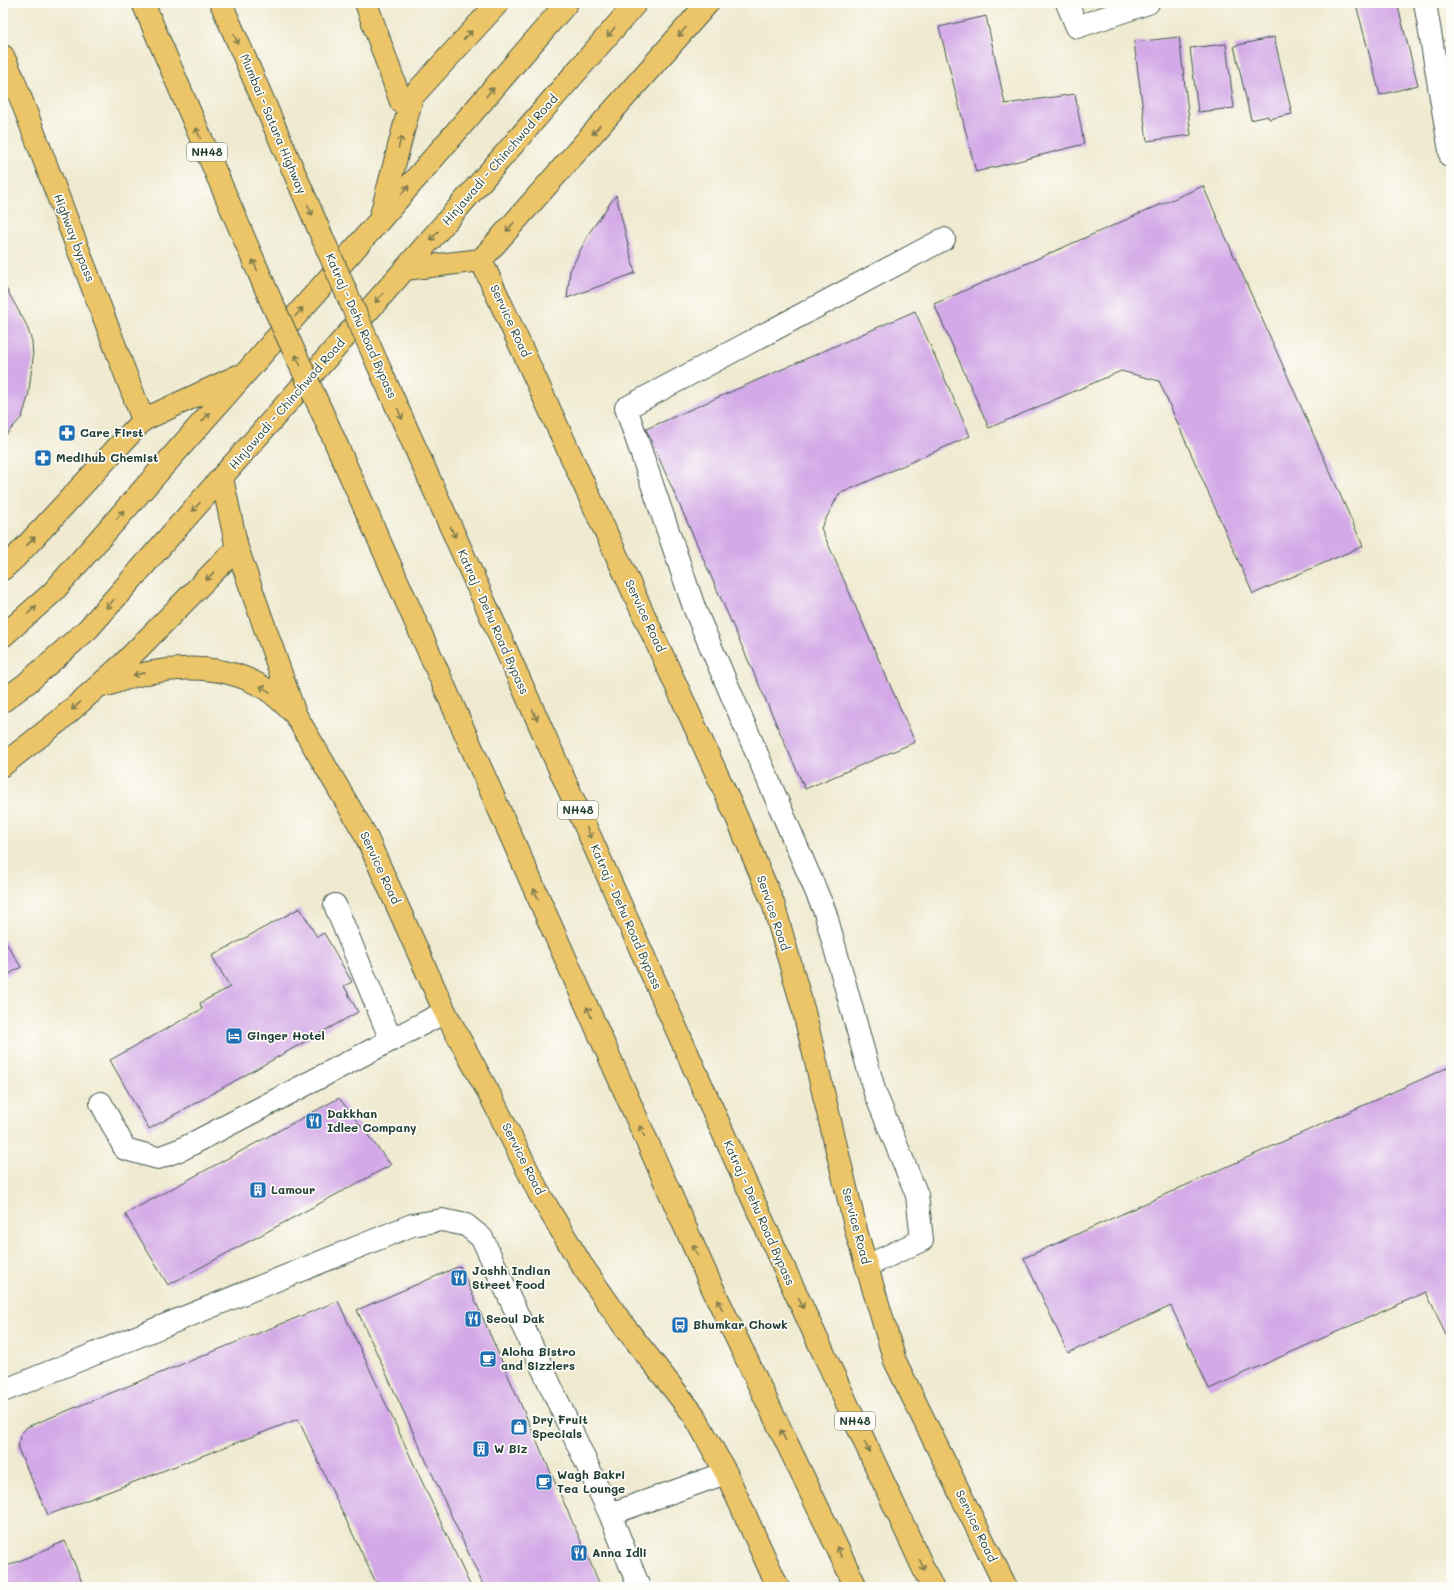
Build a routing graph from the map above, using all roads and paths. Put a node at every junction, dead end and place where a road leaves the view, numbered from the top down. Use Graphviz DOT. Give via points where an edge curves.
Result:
graph roads {
  1 [pos="143,3"];
  2 [pos="221,3"];
  3 [pos="366,3"];
  4 [pos="498,3"];
  5 [pos="567,3"];
  6 [pos="636,3"];
  7 [pos="708,3"];
  8 [pos="1067,3"];
  9 [pos="1148,3"];
  10 [pos="1425,3"];
  11 [pos="3,56"];
  12 [pos="8,78"];
  13 [pos="401,102"];
  14 [pos="1451,157"];
  15 [pos="380,220"];
  16 [pos="944,239"];
  17 [pos="326,246"];
  18 [pos="481,260"];
  19 [pos="405,269"];
  20 [pos="245,373"];
  21 [pos="143,420"];
  22 [pos="222,478"];
  23 [pos="237,548"];
  24 [pos="3,569"];
  25 [pos="3,636"];
  26 [pos="96,689"];
  27 [pos="3,701"];
  28 [pos="295,714"];
  29 [pos="3,765"];
  30 [pos="335,905"];
  31 [pos="445,1012"];
  32 [pos="391,1040"];
  33 [pos="101,1103"];
  34 [pos="867,1266"];
  35 [pos="3,1391"];
  36 [pos="726,1473"];
  37 [pos="610,1514"];
  38 [pos="639,1587"];
  39 [pos="778,1587"];
  40 [pos="856,1587"];
  41 [pos="932,1587"];
  42 [pos="1006,1587"];
  40 -- 1 [label="main road, NH48, one-way, bridge" via="711,1285 326,421 270,301"];
  2 -- 17 [label="main road, Mumbai - Satara Highway / NH48, one-way"];
  3 -- 13 [label="main road"];
  15 -- 4 [label="main road, one-way" via="412,97"];
  15 -- 5 [label="main road, one-way"];
  6 -- 19 [label="main road, Hinjawadi - Chinchwad Road, one-way"];
  7 -- 18 [label="main road, one-way"];
  8 -- 9 [label="street" via="1077,27"];
  10 -- 14 [label="street"];
  11 -- 12 [label="main road, Highway bypass"];
  12 -- 21 [label="main road, Highway bypass"];
  20 -- 15 [label="main road, one-way"];
  16 -- 34 [label="street" via="626,408 695,610 825,912 875,1092 917,1195 922,1240"];
  17 -- 41 [label="main road, Katraj - Dehu Road Bypass / NH48, one-way, bridge" via="778,1255"];
  18 -- 19 [label="main road"];
  18 -- 34 [label="main road, Service Road" via="737,818 773,903 804,1012"];
  19 -- 22 [label="main road, Hinjawadi - Chinchwad Road, one-way"];
  20 -- 21 [label="main road"];
  25 -- 20 [label="main road, one-way" via="52,593"];
  24 -- 21 [label="main road, one-way"];
  22 -- 23 [label="main road"];
  22 -- 27 [label="main road, Hinjawadi - Chinchwad Road, one-way" via="88,629"];
  23 -- 26 [label="main road, one-way" via="124,664"];
  23 -- 28 [label="main road"];
  28 -- 26 [label="main road, one-way" via="266,689 226,673 201,669 129,676"];
  26 -- 29 [label="main road, one-way"];
  28 -- 31 [label="main road, Service Road" via="365,834"];
  30 -- 32 [label="street"];
  31 -- 32 [label="street"];
  31 -- 36 [label="main road, Service Road" via="494,1100 539,1193 581,1264 624,1326 694,1415"];
  32 -- 33 [label="street" via="182,1149 158,1158 124,1149"];
  34 -- 42 [label="main road, Service Road" via="895,1360"];
  35 -- 37 [label="street" via="412,1225 442,1220 466,1225 482,1238"];
  36 -- 37 [label="street"];
  36 -- 39 [label="main road, Service Road"];
  37 -- 38 [label="street"];
}
